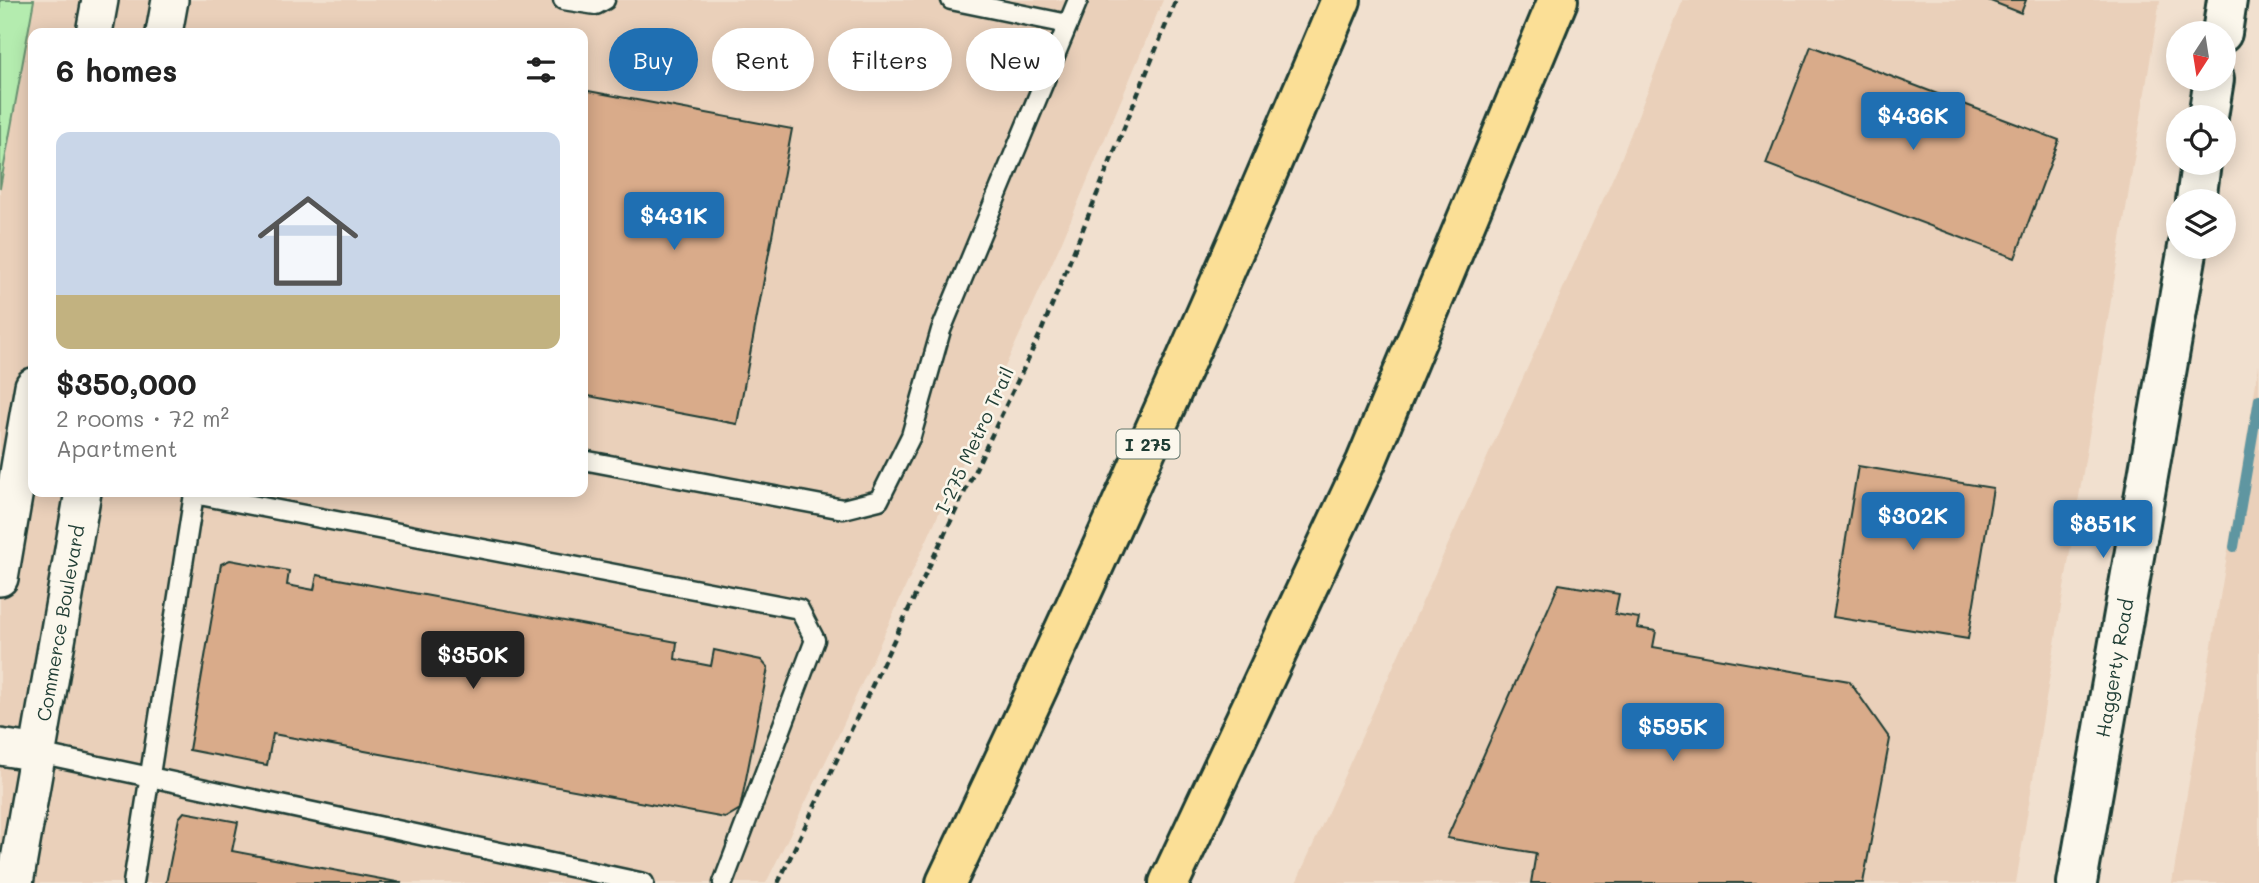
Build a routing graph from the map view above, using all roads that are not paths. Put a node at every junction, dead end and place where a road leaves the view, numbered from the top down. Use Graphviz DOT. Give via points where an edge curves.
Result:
graph roads {
  1 [pos="100,0"];
  2 [pos="170,0"];
  3 [pos="563,0"];
  4 [pos="605,0"];
  5 [pos="951,0"];
  6 [pos="1078,0"];
  7 [pos="1341,0"];
  8 [pos="1558,0"];
  9 [pos="2227,0"];
  10 [pos="2224,21"];
  11 [pos="1068,23"];
  12 [pos="95,28"];
  13 [pos="165,28"];
  14 [pos="2186,259"];
  15 [pos="28,415"];
  16 [pos="588,461"];
  17 [pos="82,497"];
  18 [pos="194,497"];
  19 [pos="210,497"];
  20 [pos="0,578"];
  21 [pos="0,747"];
  22 [pos="37,753"];
  23 [pos="148,775"];
  24 [pos="15,883"];
  25 [pos="133,883"];
  26 [pos="644,883"];
  27 [pos="723,883"];
  28 [pos="946,883"];
  29 [pos="1169,883"];
  30 [pos="2077,883"];
  1 -- 12 [label="street"];
  2 -- 13 [label="street"];
  3 -- 4 [label="lane" via="596,5"];
  5 -- 11 [label="lane"];
  6 -- 11 [label="lane"];
  7 -- 28 [label="highway, I 275" via="1235,251"];
  8 -- 29 [label="highway" via="1386,417"];
  9 -- 10 [label="main road"];
  11 -- 16 [label="lane" via="942,330 911,436 879,500 843,509"];
  14 -- 30 [label="main road, Haggerty Road"];
  15 -- 20 [label="street"];
  17 -- 22 [label="street, Commerce Boulevard"];
  18 -- 23 [label="lane"];
  19 -- 27 [label="lane" via="799,609 816,640"];
  21 -- 22 [label="street"];
  22 -- 23 [label="lane"];
  22 -- 24 [label="street, Commerce Boulevard"];
  23 -- 25 [label="lane"];
  23 -- 26 [label="lane"];
}
